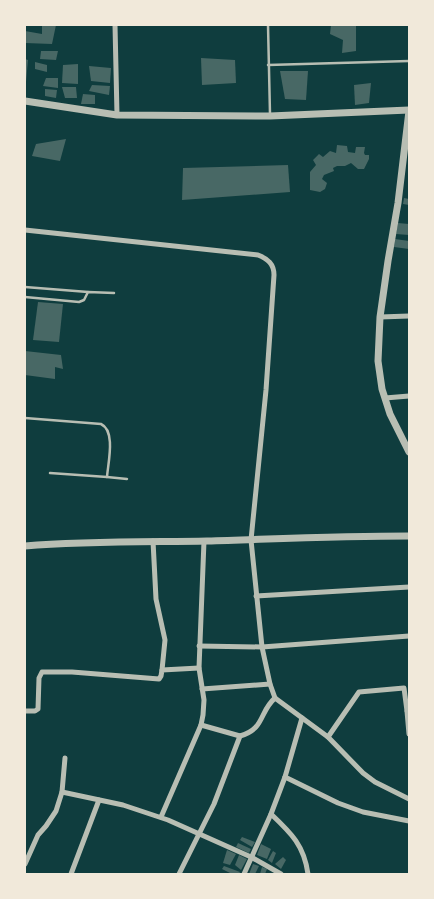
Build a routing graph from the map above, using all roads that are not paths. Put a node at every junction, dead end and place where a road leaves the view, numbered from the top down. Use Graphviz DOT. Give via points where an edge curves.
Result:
graph roads {
  1 [pos="114,25"];
  2 [pos="268,25"];
  3 [pos="409,61"];
  4 [pos="268,64"];
  5 [pos="25,101"];
  6 [pos="409,110"];
  7 [pos="117,115"];
  8 [pos="270,116"];
  9 [pos="25,230"];
  10 [pos="25,287"];
  11 [pos="88,292"];
  12 [pos="114,293"];
  13 [pos="25,297"];
  14 [pos="409,316"];
  15 [pos="380,317"];
  16 [pos="409,396"];
  17 [pos="384,398"];
  18 [pos="25,418"];
  19 [pos="409,452"];
  20 [pos="50,473"];
  21 [pos="107,477"];
  22 [pos="127,479"];
  23 [pos="409,536"];
  24 [pos="251,540"];
  25 [pos="153,541"];
  26 [pos="204,541"];
  27 [pos="25,546"];
  28 [pos="409,587"];
  29 [pos="256,596"];
  30 [pos="409,636"];
  31 [pos="199,646"];
  32 [pos="262,647"];
  33 [pos="199,668"];
  34 [pos="162,670"];
  35 [pos="270,684"];
  36 [pos="202,689"];
  37 [pos="275,698"];
  38 [pos="25,711"];
  39 [pos="408,711"];
  40 [pos="302,718"];
  41 [pos="201,725"];
  42 [pos="409,734"];
  43 [pos="240,736"];
  44 [pos="328,737"];
  45 [pos="65,758"];
  46 [pos="285,777"];
  47 [pos="62,792"];
  48 [pos="409,799"];
  49 [pos="99,800"];
  50 [pos="271,814"];
  51 [pos="161,817"];
  52 [pos="409,821"];
  53 [pos="200,833"];
  54 [pos="251,857"];
  55 [pos="25,864"];
  56 [pos="71,874"];
  57 [pos="179,874"];
  58 [pos="244,874"];
  59 [pos="281,874"];
  60 [pos="308,874"];
  1 -- 7 [label="street"];
  2 -- 4 [label="lane"];
  3 -- 4 [label="lane"];
  4 -- 8 [label="lane"];
  5 -- 7 [label="street"];
  6 -- 8 [label="street"];
  6 -- 15 [label="street"];
  7 -- 8 [label="street"];
  9 -- 24 [label="street" via="258,255 268,260 274,275"];
  10 -- 11 [label="lane"];
  11 -- 12 [label="lane"];
  11 -- 13 [label="lane" via="79,302"];
  14 -- 15 [label="street"];
  15 -- 17 [label="street" via="378,367"];
  16 -- 17 [label="street"];
  17 -- 19 [label="street"];
  18 -- 21 [label="lane" via="105,426 110,434"];
  20 -- 21 [label="lane"];
  21 -- 22 [label="lane"];
  23 -- 24 [label="street"];
  24 -- 26 [label="street"];
  24 -- 29 [label="street"];
  25 -- 26 [label="street"];
  25 -- 27 [label="street"];
  25 -- 34 [label="street" via="156,599 165,640"];
  26 -- 31 [label="street"];
  28 -- 29 [label="street"];
  29 -- 32 [label="street"];
  30 -- 32 [label="street"];
  31 -- 32 [label="street"];
  31 -- 33 [label="street"];
  32 -- 35 [label="street"];
  33 -- 34 [label="street"];
  33 -- 36 [label="street"];
  34 -- 38 [label="street" via="159,679 42,672 38,709"];
  35 -- 36 [label="street"];
  35 -- 37 [label="street"];
  36 -- 41 [label="street"];
  37 -- 40 [label="street"];
  37 -- 43 [label="street" via="268,705 260,724"];
  39 -- 42 [label="street"];
  39 -- 44 [label="street" via="404,688 358,692"];
  40 -- 44 [label="street"];
  40 -- 46 [label="street"];
  41 -- 43 [label="street"];
  41 -- 51 [label="street"];
  43 -- 53 [label="street"];
  44 -- 48 [label="street" via="363,773"];
  45 -- 47 [label="street"];
  46 -- 50 [label="street"];
  46 -- 52 [label="street" via="363,812"];
  47 -- 49 [label="street"];
  47 -- 55 [label="street" via="56,811 38,835"];
  49 -- 51 [label="street"];
  49 -- 56 [label="street"];
  50 -- 54 [label="street"];
  50 -- 60 [label="street" via="300,846"];
  51 -- 53 [label="street"];
  53 -- 54 [label="street"];
  53 -- 57 [label="street"];
  54 -- 58 [label="street"];
  54 -- 59 [label="street"];
}
